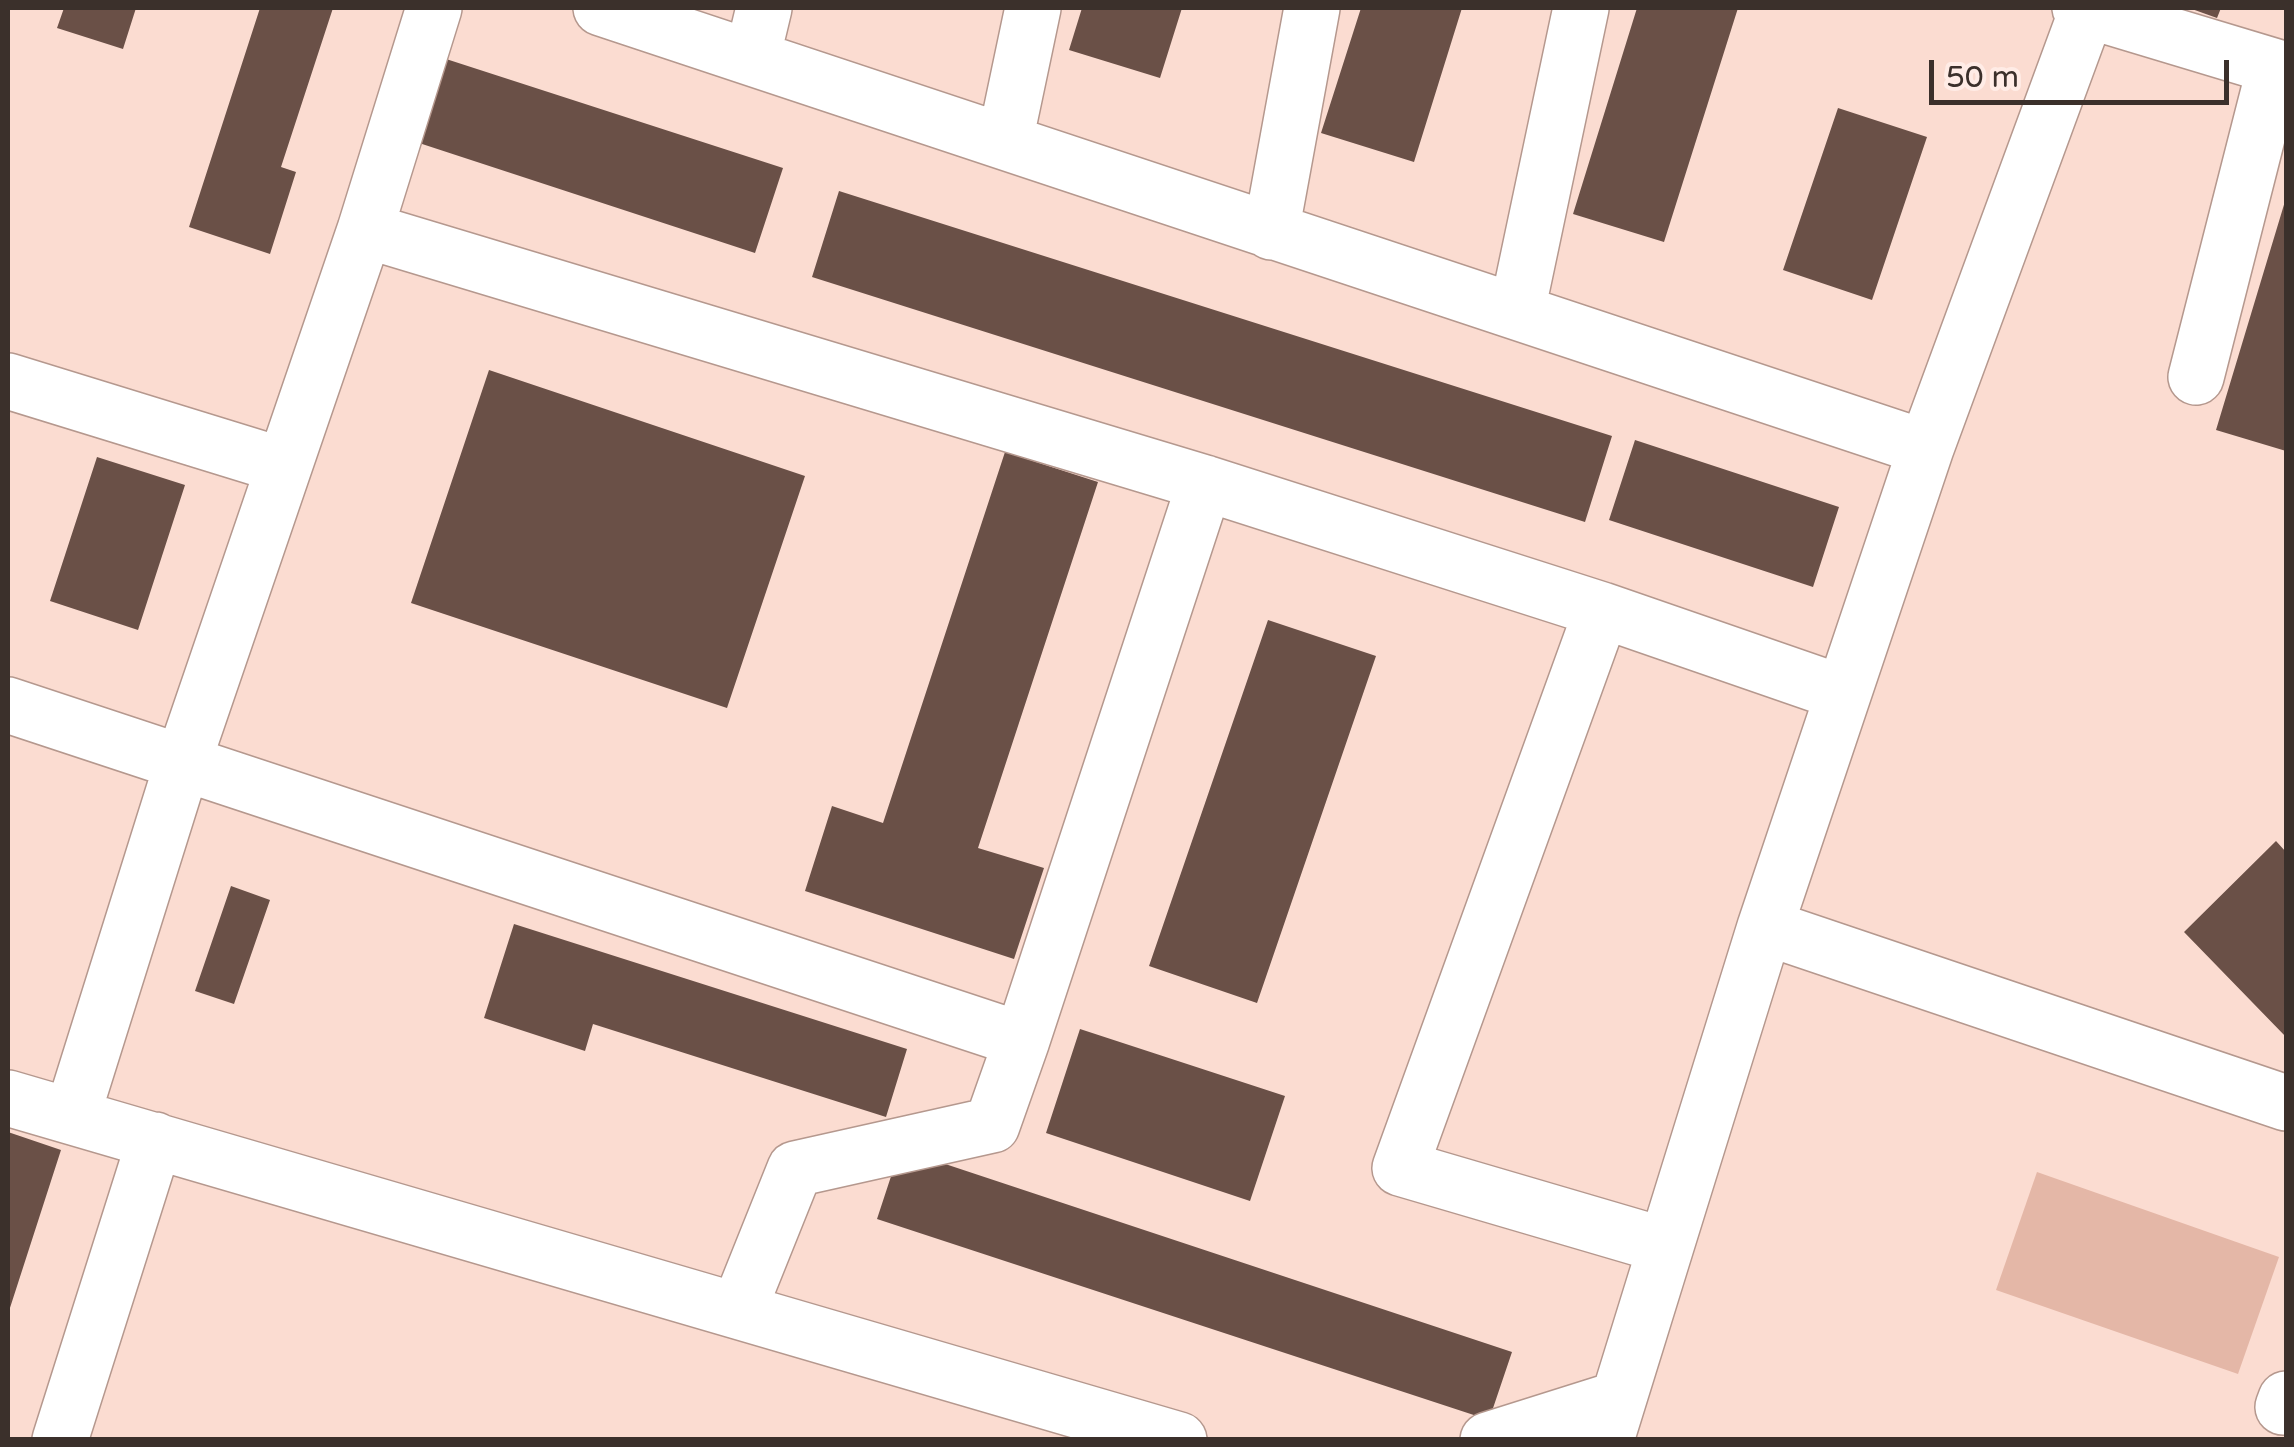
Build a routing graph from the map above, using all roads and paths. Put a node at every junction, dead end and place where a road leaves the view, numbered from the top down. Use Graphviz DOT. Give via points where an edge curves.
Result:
graph roads {
  1 [pos="434,8"];
  2 [pos="600,8"];
  3 [pos="1033,8"];
  4 [pos="1312,8"];
  5 [pos="1581,8"];
  6 [pos="2085,8"];
  7 [pos="758,33"];
  8 [pos="2281,68"];
  9 [pos="1005,141"];
  10 [pos="365,230"];
  11 [pos="1271,232"];
  12 [pos="1517,310"];
  13 [pos="2196,377"];
  14 [pos="8,381"];
  15 [pos="1926,448"];
  16 [pos="284,466"];
  17 [pos="1205,482"];
  18 [pos="1602,610"];
  19 [pos="1842,693"];
  20 [pos="8,704"];
  21 [pos="183,762"];
  22 [pos="1765,927"];
  23 [pos="1022,1040"];
  24 [pos="8,1098"];
  25 [pos="2286,1103"];
  26 [pos="72,1116"];
  27 [pos="155,1140"];
  28 [pos="1666,1246"];
  29 [pos="738,1311"];
  30 [pos="1612,1419"];
  31 [pos="60,1440"];
  32 [pos="1179,1440"];
  33 [pos="1488,1440"];
  1 -- 10 [label="lane"];
  2 -- 7 [label="lane"];
  3 -- 9 [label="lane"];
  4 -- 11 [label="lane"];
  5 -- 12 [label="lane"];
  6 -- 8 [label="lane"];
  6 -- 15 [label="lane"];
  7 -- 9 [label="lane"];
  8 -- 13 [label="lane"];
  9 -- 11 [label="lane"];
  10 -- 16 [label="lane"];
  10 -- 17 [label="lane"];
  11 -- 12 [label="lane"];
  12 -- 15 [label="lane"];
  14 -- 16 [label="lane"];
  15 -- 19 [label="lane"];
  16 -- 21 [label="lane"];
  17 -- 18 [label="lane"];
  17 -- 23 [label="lane"];
  18 -- 19 [label="lane"];
  18 -- 28 [label="lane" via="1400,1168"];
  19 -- 22 [label="lane"];
  20 -- 21 [label="lane"];
  21 -- 23 [label="lane"];
  21 -- 26 [label="lane"];
  22 -- 25 [label="lane"];
  22 -- 28 [label="lane"];
  23 -- 29 [label="lane" via="992,1126 794,1169"];
  24 -- 26 [label="lane"];
  26 -- 27 [label="lane"];
  27 -- 29 [label="lane"];
  27 -- 31 [label="lane"];
  28 -- 30 [label="lane"];
  29 -- 32 [label="lane"];
  30 -- 33 [label="lane"];
}
